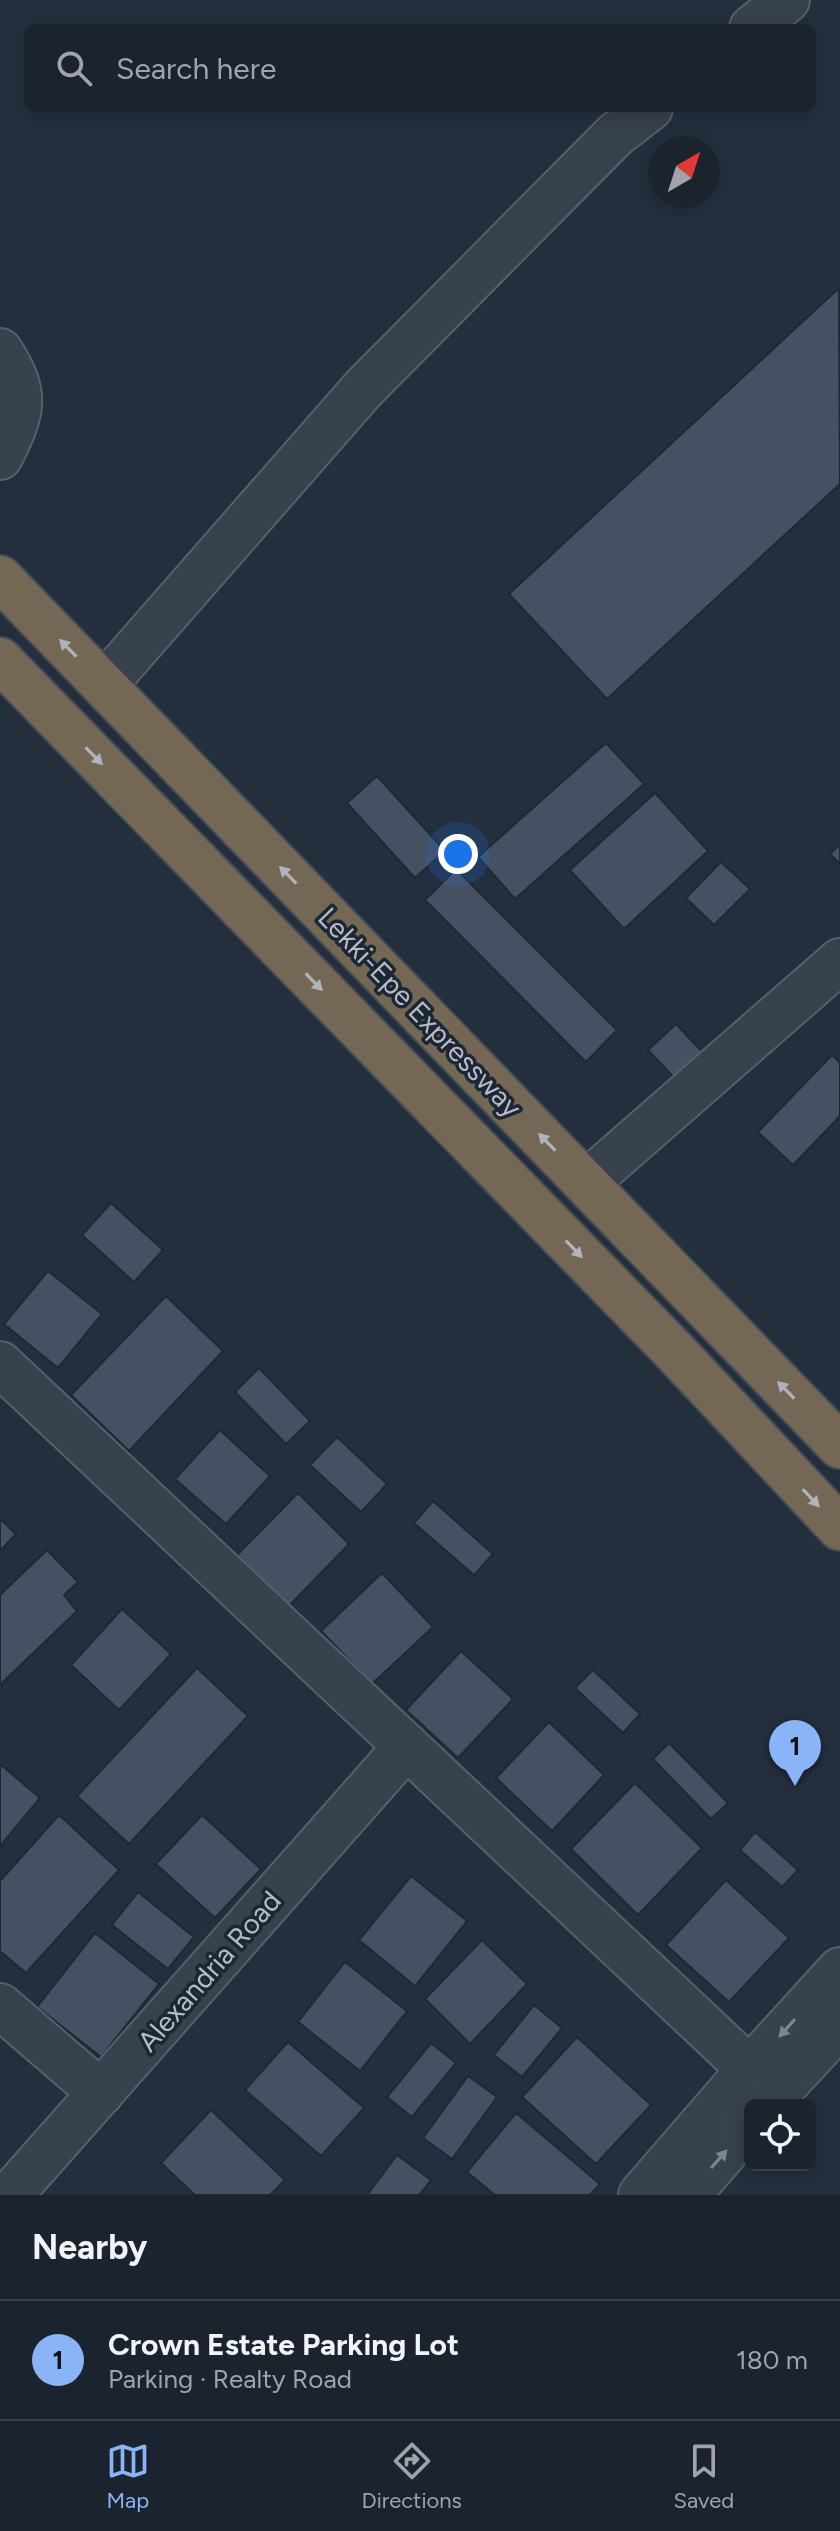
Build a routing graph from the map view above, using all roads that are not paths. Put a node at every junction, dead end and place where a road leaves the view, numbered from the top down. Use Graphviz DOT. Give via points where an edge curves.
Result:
graph roads {
  1 [pos="787,0"];
  2 [pos="757,24"];
  3 [pos="645,112"];
  4 [pos="0,351"];
  5 [pos="0,457"];
  6 [pos="0,578"];
  7 [pos="0,660"];
  8 [pos="104,685"];
  9 [pos="840,961"];
  10 [pos="586,1183"];
  11 [pos="0,1364"];
  12 [pos="840,1446"];
  13 [pos="840,1528"];
  14 [pos="406,1747"];
  15 [pos="840,1970"];
  16 [pos="0,2006"];
  17 [pos="840,2025"];
  18 [pos="101,2093"];
  19 [pos="760,2098"];
  20 [pos="10,2195"];
  21 [pos="641,2195"];
  22 [pos="688,2195"];
  1 -- 2 [label="street"];
  3 -- 8 [label="street" via="615,135 363,389"];
  4 -- 5 [label="street" via="20,388 18,420"];
  8 -- 6 [label="highway, Lekki-Epe Expressway, one-way"];
  7 -- 13 [label="highway, Lekki-Epe Expressway, one-way"];
  10 -- 8 [label="highway, Lekki-Epe Expressway, one-way"];
  9 -- 10 [label="street"];
  12 -- 10 [label="highway, Lekki-Epe Expressway, one-way"];
  11 -- 14 [label="street"];
  14 -- 18 [label="street, Alexandria Road"];
  14 -- 19 [label="street"];
  15 -- 19 [label="street, one-way"];
  16 -- 18 [label="street"];
  17 -- 19 [label="street"];
  18 -- 20 [label="street, Alexandria Road"];
  19 -- 21 [label="street"];
  22 -- 19 [label="street, one-way"];
}
